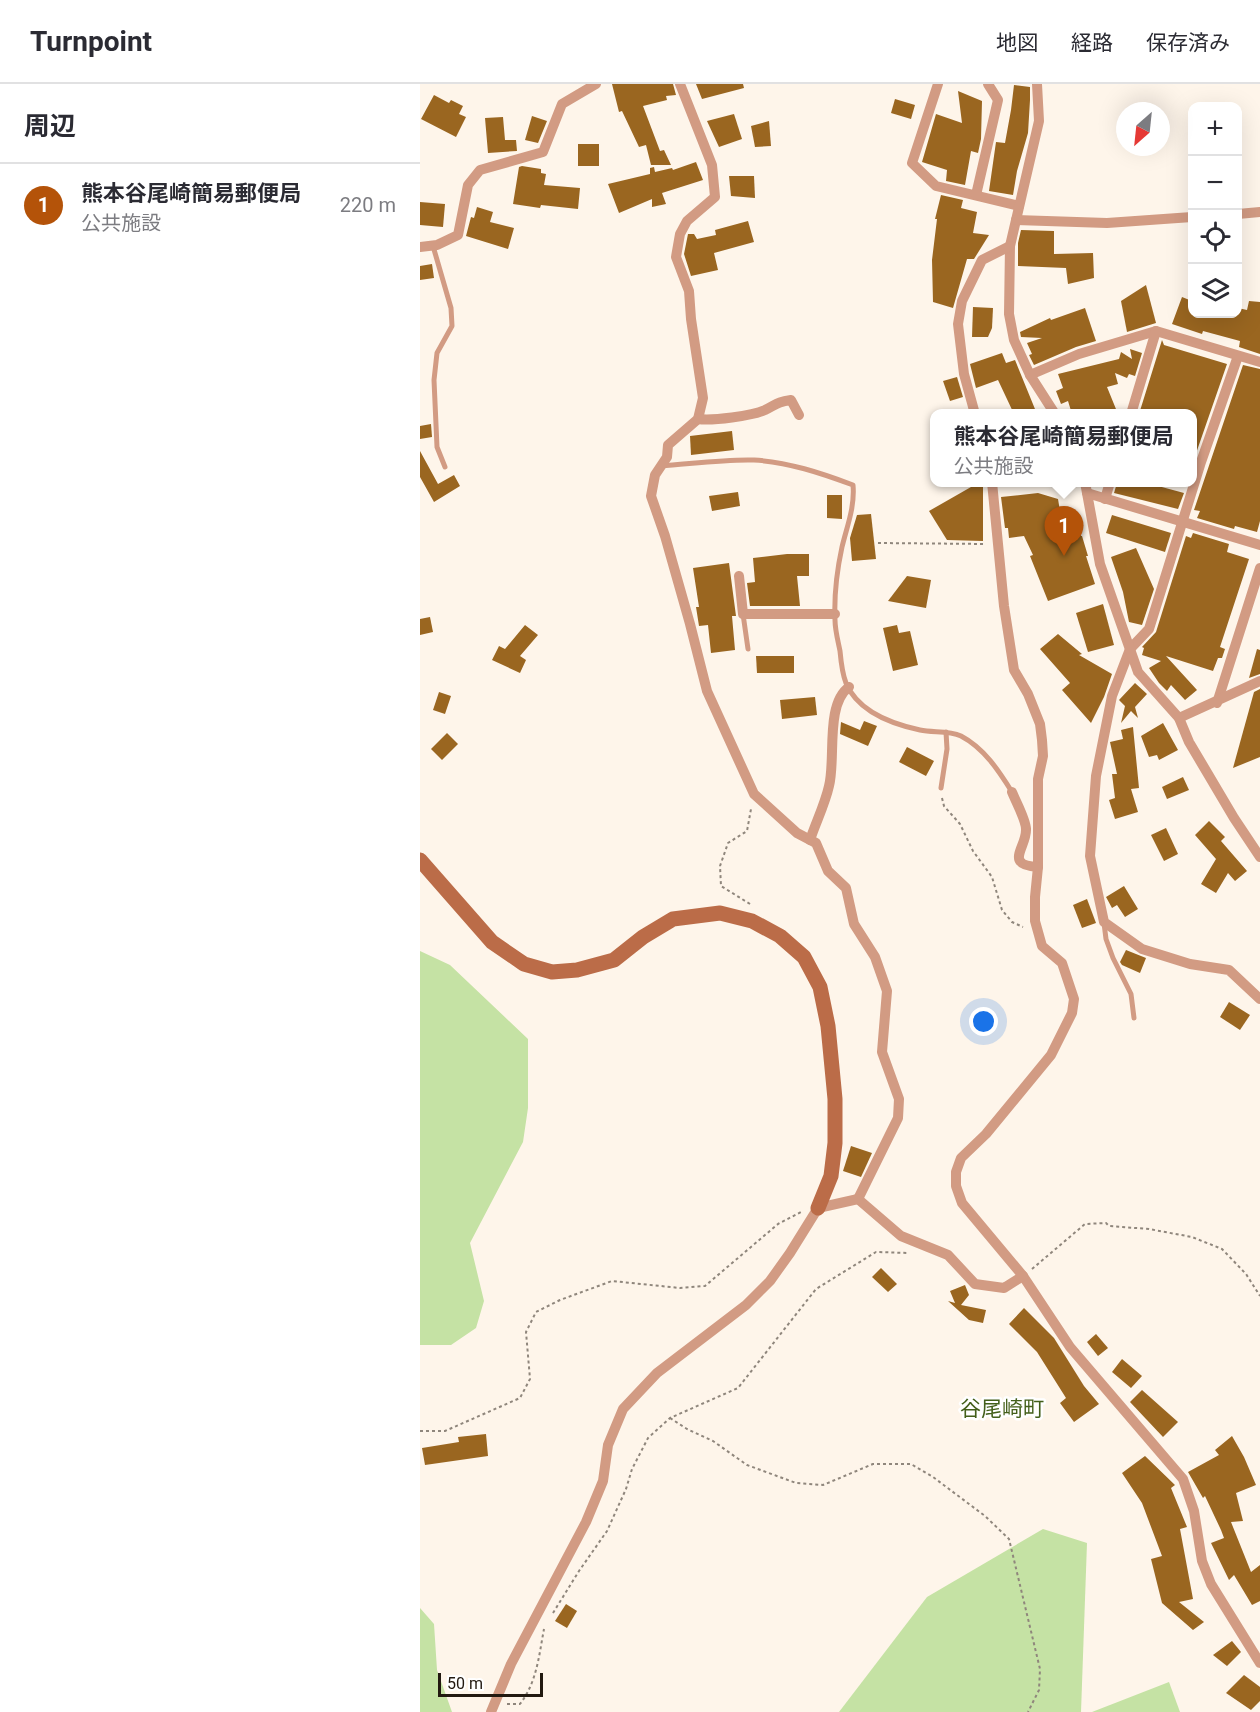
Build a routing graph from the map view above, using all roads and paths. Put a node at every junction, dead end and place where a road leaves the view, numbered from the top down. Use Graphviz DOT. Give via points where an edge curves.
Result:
graph roads {
  1 [pos="596,84"];
  2 [pos="680,84"];
  3 [pos="938,84"];
  4 [pos="988,84"];
  5 [pos="1037,84"];
  6 [pos="976,195"];
  7 [pos="1019,206"];
  8 [pos="1260,212"];
  9 [pos="1242,214"];
  10 [pos="1188,217"];
  11 [pos="1016,220"];
  12 [pos="433,246"];
  13 [pos="1010,246"];
  14 [pos="420,247"];
  15 [pos="1156,331"];
  16 [pos="1238,356"];
  17 [pos="1260,362"];
  18 [pos="1030,375"];
  19 [pos="974,409"];
  20 [pos="1051,409"];
  21 [pos="1133,409"];
  22 [pos="799,415"];
  23 [pos="698,419"];
  24 [pos="445,466"];
  25 [pos="661,466"];
  26 [pos="1197,478"];
  27 [pos="992,487"];
  28 [pos="1108,487"];
  29 [pos="1194,487"];
  30 [pos="1086,488"];
  31 [pos="1104,499"];
  32 [pos="1182,522"];
  33 [pos="878,543"];
  34 [pos="998,544"];
  35 [pos="1260,545"];
  36 [pos="1260,568"];
  37 [pos="738,576"];
  38 [pos="743,614"];
  39 [pos="835,614"];
  40 [pos="748,649"];
  41 [pos="1130,649"];
  42 [pos="1260,681"];
  43 [pos="849,687"];
  44 [pos="1217,703"];
  45 [pos="1179,718"];
  46 [pos="946,732"];
  47 [pos="941,788"];
  48 [pos="1012,792"];
  49 [pos="754,794"];
  50 [pos="810,840"];
  51 [pos="1260,857"];
  52 [pos="420,860"];
  53 [pos="1038,867"];
  54 [pos="1104,922"];
  55 [pos="761,926"];
  56 [pos="1037,929"];
  57 [pos="1260,999"];
  58 [pos="1134,1018"];
  59 [pos="858,1199"];
  60 [pos="818,1208"];
  61 [pos="917,1253"];
  62 [pos="1023,1276"];
  63 [pos="1260,1296"];
  64 [pos="670,1418"];
  65 [pos="420,1431"];
  66 [pos="553,1614"];
  67 [pos="548,1622"];
  68 [pos="1260,1663"];
  69 [pos="495,1701"];
  70 [pos="490,1712"];
  71 [pos="1028,1712"];
  1 -- 12 [label="street" via="562,104 543,152 480,170 468,185 458,235"];
  2 -- 23 [label="street" via="712,165 715,197 687,221 676,257 689,291 703,398"];
  3 -- 6 [label="street" via="912,164 936,186"];
  4 -- 6 [label="street" via="998,100"];
  5 -- 7 [label="street" via="1040,121"];
  6 -- 7 [label="street"];
  7 -- 11 [label="street"];
  8 -- 9 [label="street"];
  10 -- 11 [label="street" via="1107,223"];
  11 -- 13 [label="street"];
  12 -- 14 [label="street"];
  12 -- 24 [label="lane" via="451,308 452,326 437,353 434,380 437,447"];
  13 -- 18 [label="street" via="1009,314 1014,340"];
  13 -- 19 [label="street" via="982,260 962,301 958,324 964,374"];
  15 -- 16 [label="street"];
  15 -- 18 [label="street" via="1079,354"];
  15 -- 21 [label="street"];
  16 -- 17 [label="street"];
  16 -- 26 [label="street"];
  18 -- 20 [label="street"];
  22 -- 23 [label="street" via="791,400 778,402 764,411 709,421"];
  23 -- 25 [label="street" via="668,445"];
  25 -- 39 [label="lane" via="753,460 822,473 853,485 849,527 840,556"];
  25 -- 49 [label="street" via="651,496 707,691"];
  27 -- 34 [label="street"];
  28 -- 31 [label="street"];
  29 -- 32 [label="street"];
  30 -- 31 [label="street"];
  30 -- 41 [label="street" via="1100,564"];
  31 -- 32 [label="street"];
  32 -- 35 [label="street"];
  32 -- 41 [label="street" via="1149,629"];
  33 -- 34 [label="path"];
  34 -- 53 [label="street" via="1014,670 1040,724"];
  36 -- 44 [label="street"];
  37 -- 38 [label="street"];
  38 -- 39 [label="street"];
  38 -- 40 [label="lane"];
  39 -- 43 [label="lane" via="842,667"];
  41 -- 45 [label="street" via="1138,672"];
  41 -- 54 [label="street" via="1112,696 1096,776 1090,856"];
  42 -- 44 [label="street"];
  43 -- 46 [label="lane" via="860,704 875,714 922,731"];
  43 -- 50 [label="street" via="836,705 830,785"];
  44 -- 45 [label="street"];
  45 -- 51 [label="street"];
  46 -- 47 [label="lane"];
  46 -- 48 [label="lane" via="959,735 983,752"];
  47 -- 56 [label="path" via="944,806 960,824 992,877 1002,909 1011,922"];
  48 -- 53 [label="street" via="1026,829 1018,855 1021,862"];
  49 -- 50 [label="street"];
  49 -- 55 [label="path" via="747,831 728,843 720,866 722,886 757,908"];
  50 -- 59 [label="street" via="816,843 828,871 846,888 854,924 875,957 887,991 882,1052 899,1099 898,1118"];
  52 -- 55 [label="street" via="492,942 524,964 552,972 614,960 673,919 720,913"];
  53 -- 56 [label="street"];
  54 -- 57 [label="street" via="1142,949 1190,964 1229,970"];
  54 -- 58 [label="lane" via="1113,958 1131,994"];
  55 -- 60 [label="street" via="804,957 820,987 828,1026 835,1143 831,1176"];
  56 -- 62 [label="street" via="1042,946 1062,963 1074,999 1072,1013 1051,1056 986,1134 960,1158 956,1172 962,1203"];
  59 -- 60 [label="street"];
  59 -- 62 [label="street" via="901,1236 948,1254 975,1284 1004,1288"];
  60 -- 65 [label="path" via="798,1212 778,1224 705,1286 680,1288 612,1281 536,1312 526,1332 530,1379 520,1398 446,1431"];
  60 -- 69 [label="street" via="770,1281 746,1305 657,1374 623,1409 609,1445 603,1481 586,1522"];
  61 -- 64 [label="path" via="876,1252 816,1289 738,1388"];
  62 -- 63 [label="path" via="1085,1224 1106,1223 1192,1237 1222,1249"];
  62 -- 68 [label="street" via="1070,1347 1183,1479 1211,1584"];
  64 -- 66 [label="path" via="648,1438 607,1531"];
  64 -- 71 [label="path" via="747,1465 796,1483 823,1485 873,1464 910,1464 985,1516 1009,1539 1040,1669 1039,1690"];
  67 -- 69 [label="path" via="528,1694 520,1704"];
  69 -- 70 [label="street"];
}
